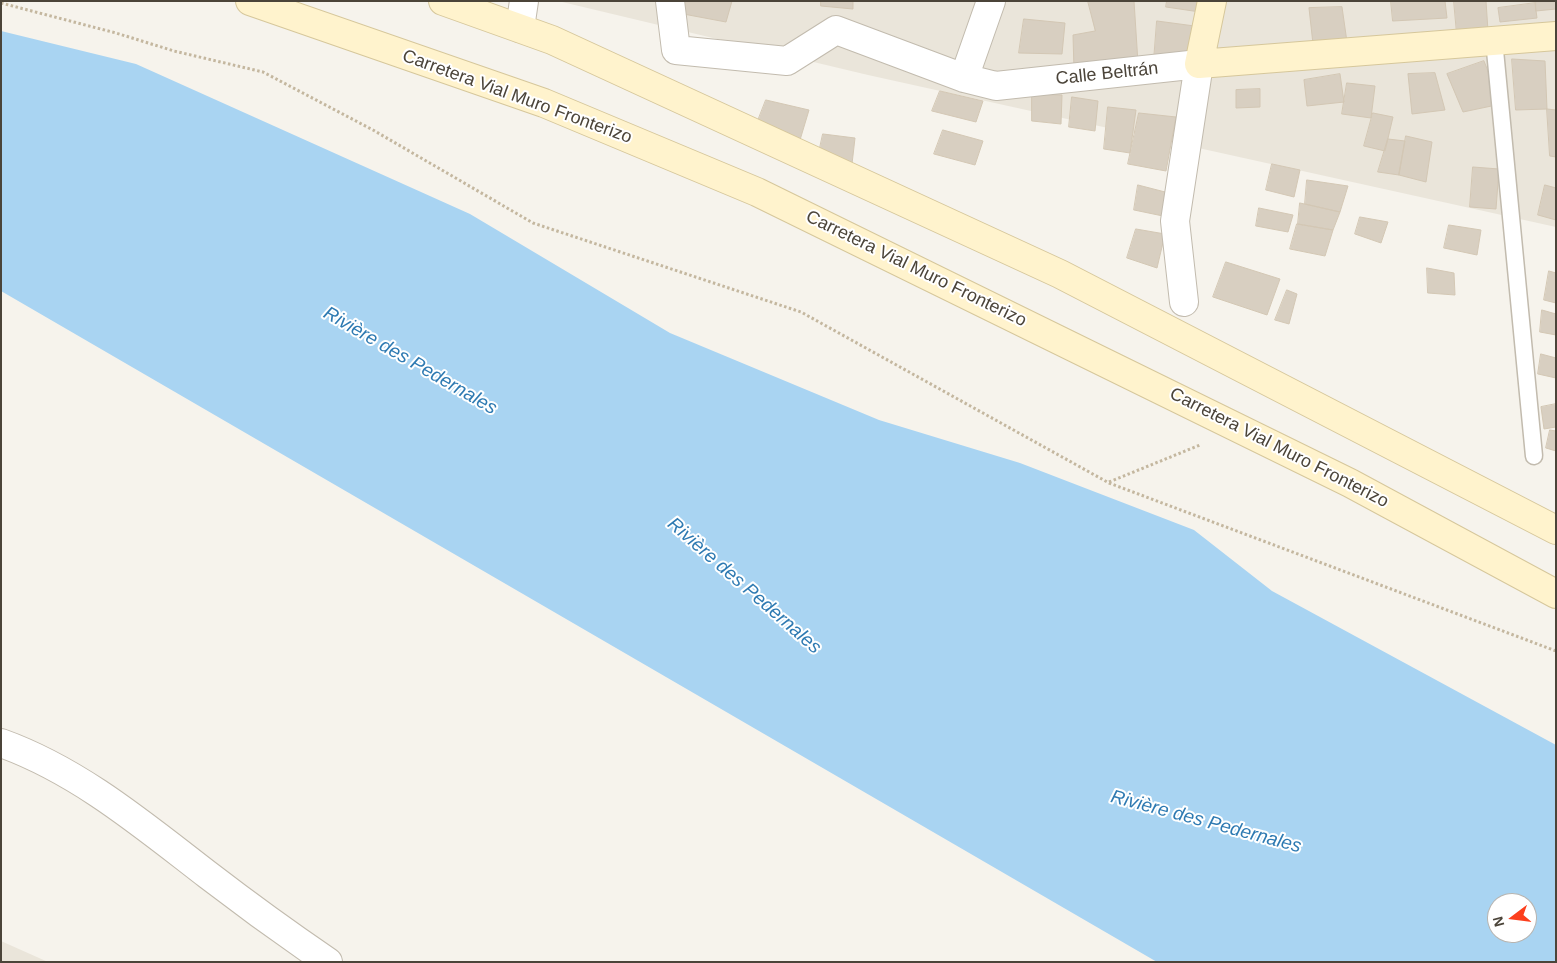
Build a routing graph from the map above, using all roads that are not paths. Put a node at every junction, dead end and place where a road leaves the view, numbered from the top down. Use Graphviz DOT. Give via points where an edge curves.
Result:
graph roads {
  1 [pos="250,1"];
  2 [pos="443,1"];
  3 [pos="524,1"];
  4 [pos="670,1"];
  5 [pos="991,1"];
  6 [pos="1212,1"];
  7 [pos="520,28"];
  8 [pos="1556,36"];
  9 [pos="1494,40"];
  10 [pos="1199,64"];
  11 [pos="964,78"];
  12 [pos="1184,302"];
  13 [pos="1534,456"];
  14 [pos="1556,530"];
  15 [pos="1556,594"];
  16 [pos="1,743"];
  17 [pos="328,962"];
  1 -- 15 [label="street, Carretera Vial Muro Fronterizo" via="544,103 757,192 1350,483"];
  2 -- 7 [label="street"];
  3 -- 7 [label="street"];
  4 -- 11 [label="street, Calle Beltrán" via="676,50 787,61 836,30"];
  5 -- 11 [label="street"];
  6 -- 10 [label="street"];
  7 -- 14 [label="street" via="1060,274"];
  8 -- 9 [label="street, Calle Beltrán"];
  9 -- 10 [label="street, Calle Beltrán"];
  9 -- 13 [label="lane"];
  10 -- 11 [label="street, Calle Beltrán" via="996,86"];
  10 -- 12 [label="street" via="1175,221"];
  16 -- 17 [label="street" via="65,772 120,807 253,910"];
}
